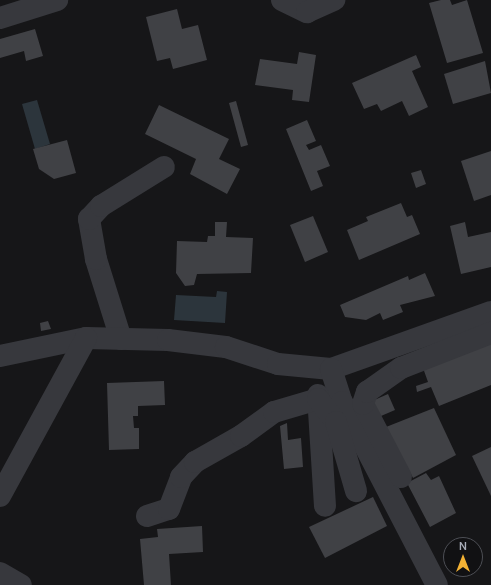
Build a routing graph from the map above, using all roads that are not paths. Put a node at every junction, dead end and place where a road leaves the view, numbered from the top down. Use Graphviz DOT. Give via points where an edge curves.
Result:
graph roads {
  1 [pos="57,0"];
  2 [pos="282,0"];
  3 [pos="334,0"];
  4 [pos="0,18"];
  5 [pos="164,168"];
  6 [pos="491,312"];
  7 [pos="491,333"];
  8 [pos="86,338"];
  9 [pos="121,339"];
  10 [pos="0,356"];
  11 [pos="324,369"];
  12 [pos="318,399"];
  13 [pos="401,477"];
  14 [pos="356,491"];
  15 [pos="0,496"];
  16 [pos="325,506"];
  17 [pos="147,516"];
  18 [pos="0,573"];
  19 [pos="22,585"];
  20 [pos="437,585"];
  1 -- 4 [label="street"];
  2 -- 3 [label="street" via="307,12"];
  5 -- 9 [label="street" via="101,206 89,219 96,259"];
  6 -- 11 [label="street"];
  7 -- 13 [label="street" via="401,368 367,392 363,404"];
  8 -- 9 [label="street"];
  8 -- 10 [label="street"];
  8 -- 15 [label="street"];
  9 -- 11 [label="street" via="226,347 278,364"];
  11 -- 12 [label="street"];
  11 -- 20 [label="street"];
  12 -- 14 [label="street" via="336,422"];
  12 -- 16 [label="street"];
  12 -- 17 [label="street" via="274,412 242,436 195,462 182,477 169,509"];
  18 -- 19 [label="street"];
}
